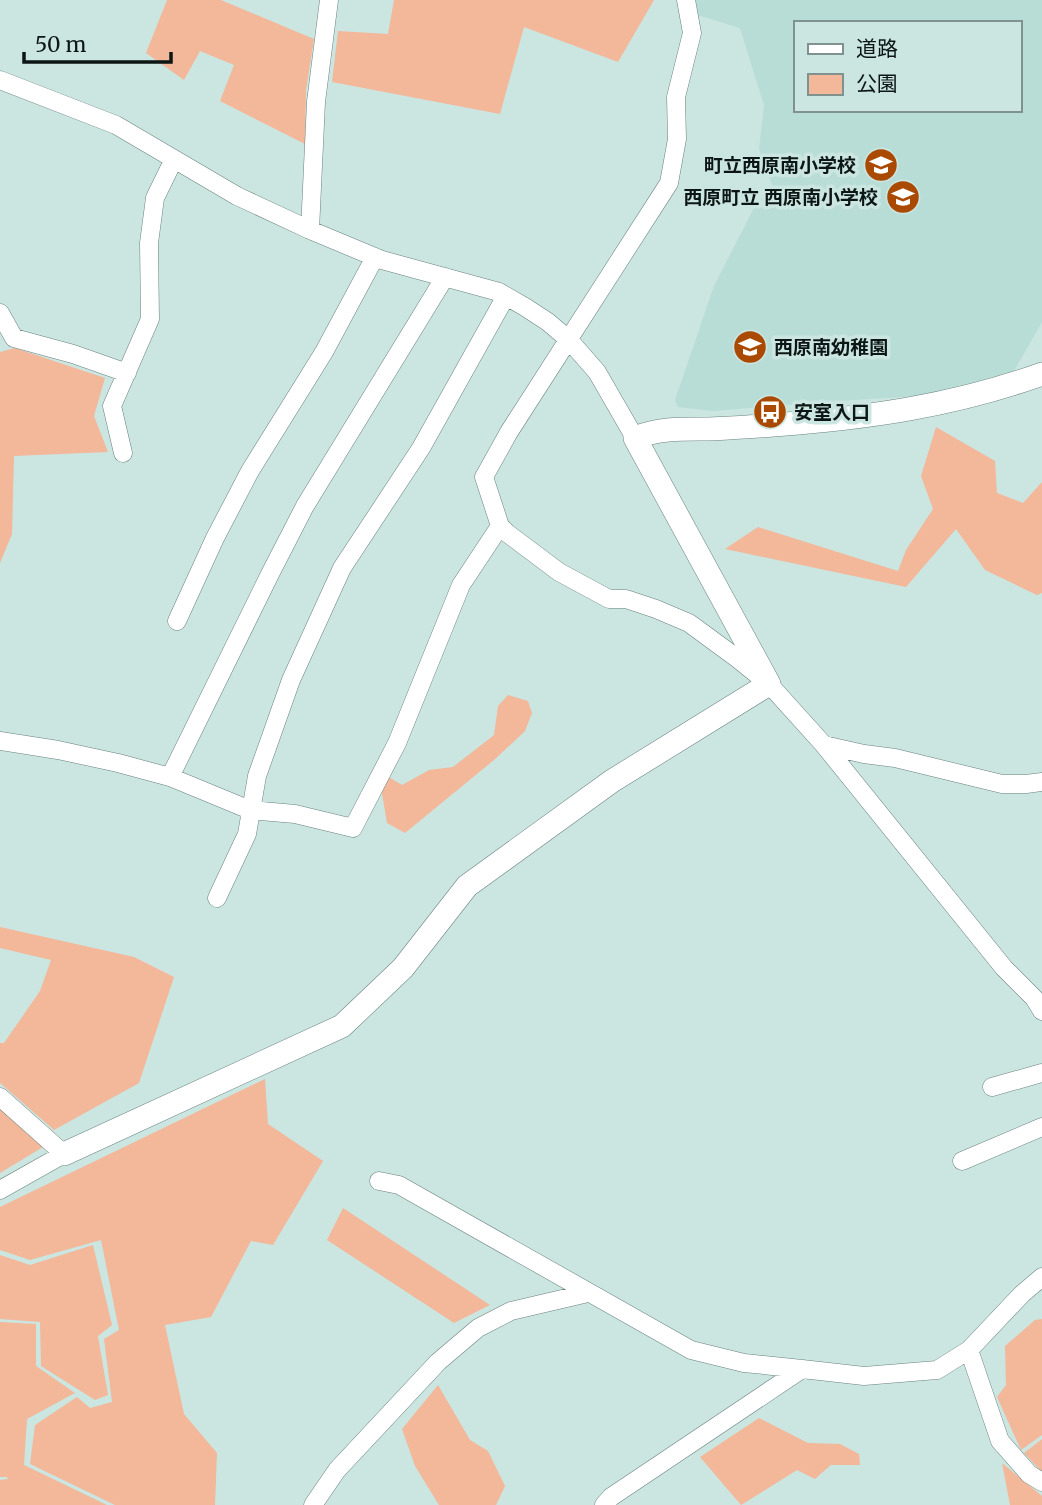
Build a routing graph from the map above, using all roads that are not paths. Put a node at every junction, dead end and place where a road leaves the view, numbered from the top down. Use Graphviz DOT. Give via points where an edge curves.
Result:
graph roads {
  1 [pos="329,0"];
  2 [pos="686,0"];
  3 [pos="3,87"];
  4 [pos="174,159"];
  5 [pos="310,230"];
  6 [pos="375,257"];
  7 [pos="444,276"];
  8 [pos="506,296"];
  9 [pos="0,313"];
  10 [pos="569,340"];
  11 [pos="127,373"];
  12 [pos="1042,374"];
  13 [pos="635,438"];
  14 [pos="123,453"];
  15 [pos="500,526"];
  16 [pos="177,621"];
  17 [pos="769,684"];
  18 [pos="0,741"];
  19 [pos="824,746"];
  20 [pos="170,777"];
  21 [pos="1042,782"];
  22 [pos="250,810"];
  23 [pos="217,898"];
  24 [pos="1042,1011"];
  25 [pos="1042,1073"];
  26 [pos="992,1087"];
  27 [pos="0,1097"];
  28 [pos="1042,1127"];
  29 [pos="64,1154"];
  30 [pos="962,1161"];
  31 [pos="379,1181"];
  32 [pos="0,1190"];
  33 [pos="1042,1277"];
  34 [pos="588,1293"];
  35 [pos="969,1350"];
  36 [pos="802,1369"];
  37 [pos="1042,1482"];
  38 [pos="313,1505"];
  39 [pos="604,1505"];
  1 -- 5 [label="street" via="316,102"];
  2 -- 10 [label="street" via="692,33 676,97 677,139 669,183"];
  3 -- 4 [label="street" via="116,125"];
  4 -- 5 [label="street" via="237,196"];
  4 -- 11 [label="street" via="155,198 149,243 150,319"];
  5 -- 6 [label="street"];
  6 -- 7 [label="street"];
  6 -- 16 [label="street" via="324,352 250,471"];
  7 -- 8 [label="street"];
  7 -- 20 [label="street" via="305,506"];
  8 -- 10 [label="street"];
  8 -- 22 [label="street" via="421,448 342,568 291,680 257,776"];
  9 -- 11 [label="street" via="14,338"];
  10 -- 13 [label="street" via="597,372"];
  10 -- 15 [label="street" via="484,477"];
  11 -- 14 [label="street" via="112,406"];
  12 -- 13 [label="street" via="960,400 895,412 743,428 662,430"];
  13 -- 17 [label="street"];
  15 -- 17 [label="street" via="559,572 609,599 656,608 689,623"];
  15 -- 22 [label="street" via="461,585 397,743 353,828 295,814"];
  17 -- 19 [label="street"];
  17 -- 29 [label="street" via="612,781 467,886 403,968 342,1026"];
  18 -- 20 [label="street"];
  19 -- 21 [label="street" via="1002,784"];
  19 -- 24 [label="street"];
  20 -- 22 [label="street"];
  22 -- 23 [label="street" via="247,834"];
  25 -- 26 [label="street"];
  27 -- 29 [label="street"];
  28 -- 30 [label="street"];
  29 -- 32 [label="street"];
  31 -- 34 [label="street" via="399,1185"];
  33 -- 35 [label="street"];
  34 -- 36 [label="street" via="691,1350 744,1363"];
  34 -- 38 [label="street" via="511,1311 478,1328 438,1362 346,1460"];
  35 -- 36 [label="street" via="937,1370 864,1376"];
  35 -- 37 [label="street" via="1000,1441"];
  36 -- 39 [label="street"];
}
